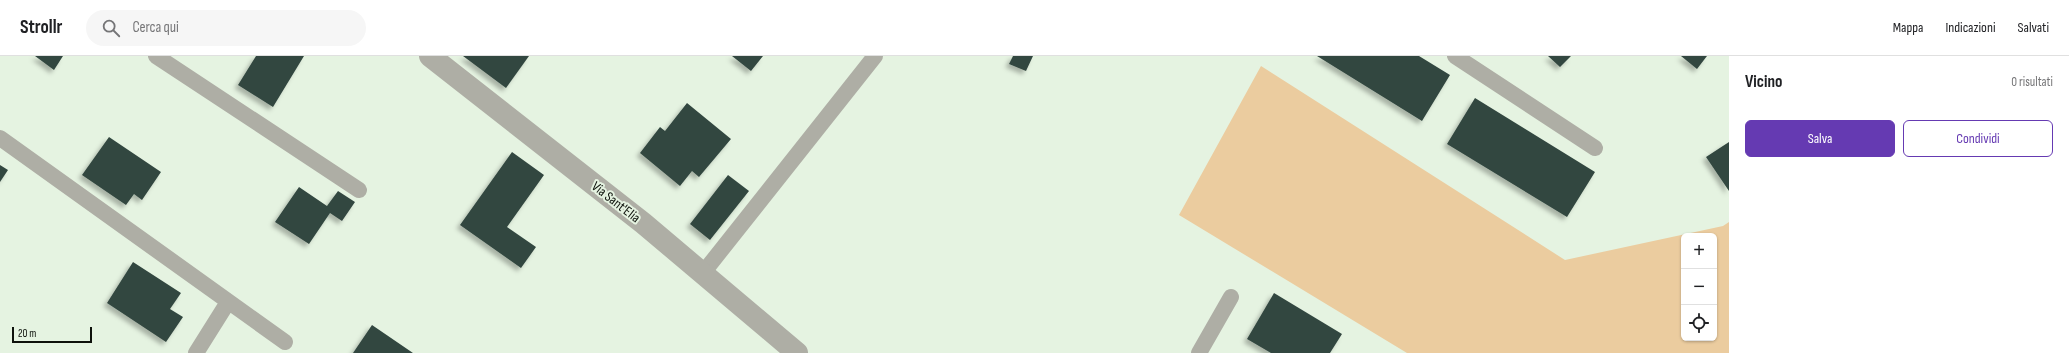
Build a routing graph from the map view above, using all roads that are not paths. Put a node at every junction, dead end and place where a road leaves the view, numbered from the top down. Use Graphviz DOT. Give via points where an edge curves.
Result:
graph roads {
  1 [pos="156,56"];
  2 [pos="430,56"];
  3 [pos="875,56"];
  4 [pos="1455,56"];
  5 [pos="0,138"];
  6 [pos="1595,148"];
  7 [pos="359,190"];
  8 [pos="703,273"];
  9 [pos="1231,297"];
  10 [pos="228,302"];
  11 [pos="284,342"];
  12 [pos="196,353"];
  13 [pos="797,353"];
  14 [pos="1199,353"];
  1 -- 7 [label="lane"];
  2 -- 8 [label="street, Via Sant'Elia"];
  3 -- 8 [label="lane"];
  4 -- 6 [label="lane"];
  5 -- 10 [label="lane"];
  8 -- 13 [label="street, Via Sant'Elia"];
  9 -- 14 [label="lane"];
  10 -- 11 [label="lane"];
  10 -- 12 [label="lane"];
}
